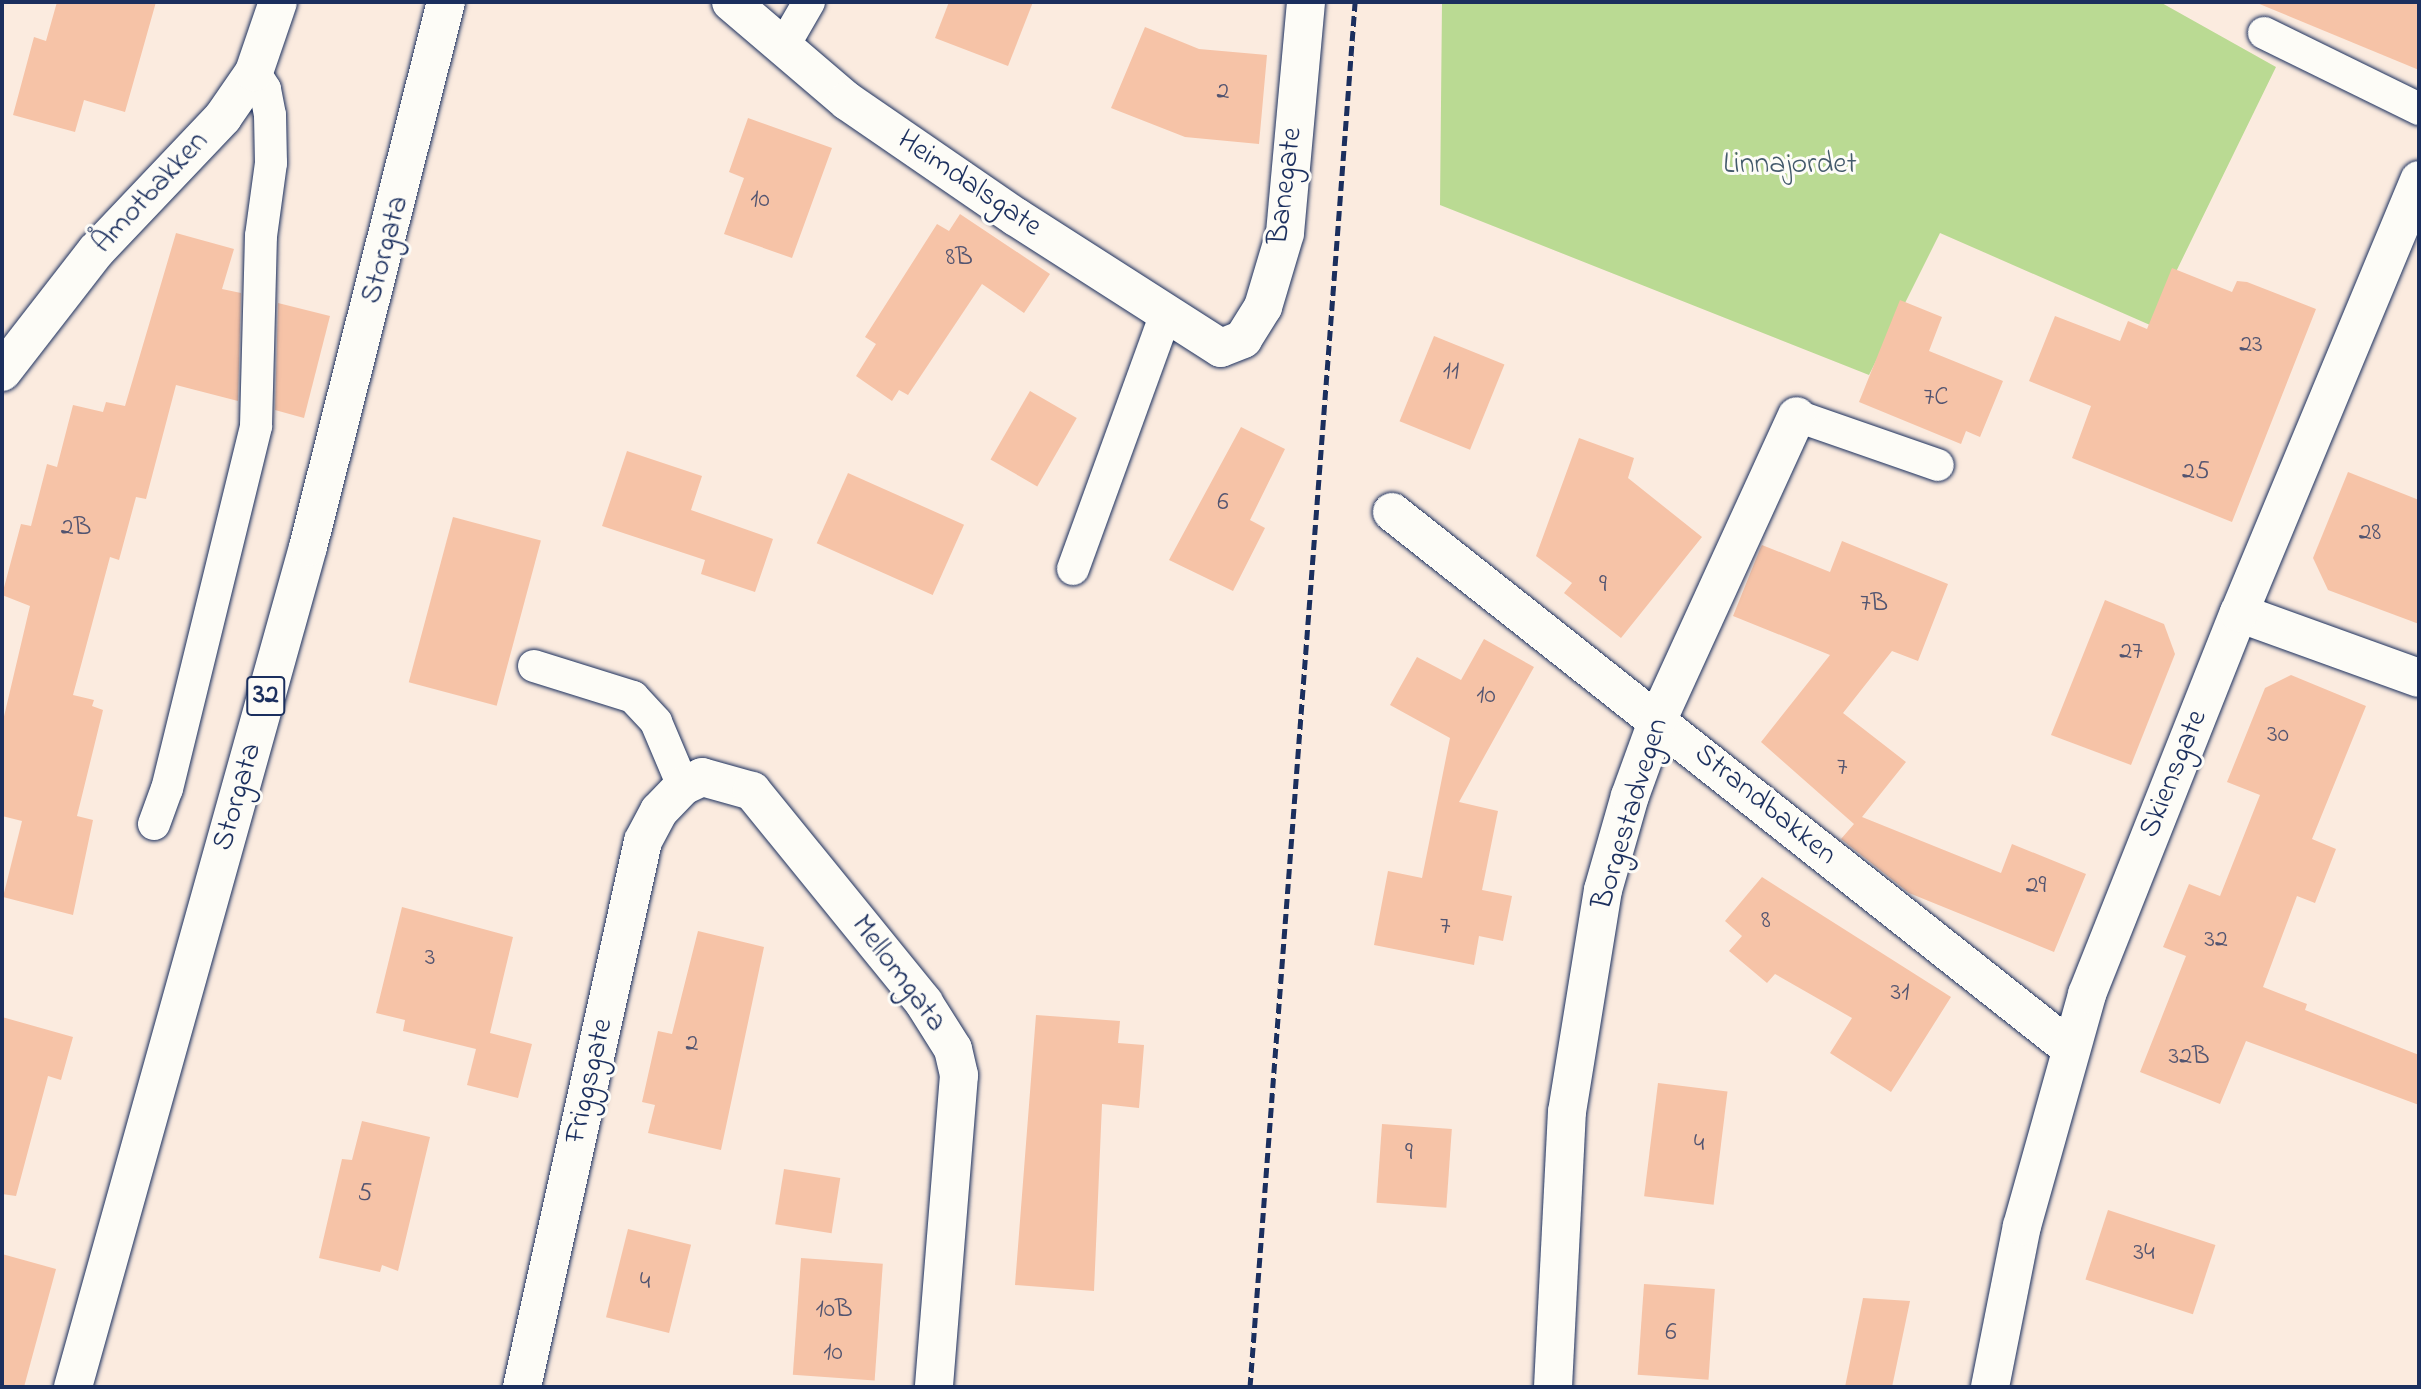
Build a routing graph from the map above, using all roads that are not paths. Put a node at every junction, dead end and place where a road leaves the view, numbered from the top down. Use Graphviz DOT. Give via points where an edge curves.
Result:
graph roads {
  1 [pos="278,2"];
  2 [pos="446,2"];
  3 [pos="731,2"];
  4 [pos="808,2"];
  5 [pos="1306,2"];
  6 [pos="2264,33"];
  7 [pos="783,47"];
  8 [pos="254,72"];
  9 [pos="2419,110"];
  10 [pos="2419,180"];
  11 [pos="1166,314"];
  12 [pos="1221,348"];
  13 [pos="2,372"];
  14 [pos="1797,416"];
  15 [pos="1938,465"];
  16 [pos="1392,512"];
  17 [pos="1073,569"];
  18 [pos="2239,612"];
  19 [pos="534,666"];
  20 [pos="2419,678"];
  21 [pos="1658,719"];
  22 [pos="683,786"];
  23 [pos="154,824"];
  24 [pos="2070,1048"];
  25 [pos="73,1387"];
  26 [pos="522,1387"];
  27 [pos="934,1387"];
  28 [pos="1553,1387"];
  29 [pos="1990,1387"];
  1 -- 8 [label="street, Åmotbakken"];
  2 -- 25 [label="street, Storgata / 32" via="309,547"];
  3 -- 7 [label="street, Heimdalsgate"];
  4 -- 7 [label="lane"];
  5 -- 12 [label="street, Banegate" via="1285,233 1263,307 1243,339"];
  6 -- 9 [label="lane"];
  7 -- 11 [label="street, Heimdalsgate" via="846,101"];
  8 -- 13 [label="street, Åmotbakken" via="223,117 96,251"];
  8 -- 23 [label="lane" via="265,89 270,115 271,163 261,236 256,426 167,789"];
  10 -- 18 [label="street, Skiensgate"];
  11 -- 12 [label="street, Heimdalsgate"];
  11 -- 17 [label="lane"];
  14 -- 15 [label="lane, Borgestadvegen"];
  14 -- 21 [label="street, Borgestadvegen"];
  16 -- 21 [label="street, Strandbakken"];
  18 -- 20 [label="street"];
  18 -- 24 [label="street, Skiensgate" via="2087,994"];
  19 -- 22 [label="lane" via="633,697 656,722"];
  21 -- 24 [label="street, Strandbakken"];
  21 -- 28 [label="street, Borgestadvegen" via="1607,877 1584,987 1567,1112"];
  22 -- 26 [label="street, Friggsgate" via="659,811 643,841"];
  22 -- 27 [label="street, Mellomgata" via="702,777 752,791 924,1003 953,1049 959,1074"];
  24 -- 29 [label="street, Skiensgate" via="2022,1226"];
}
